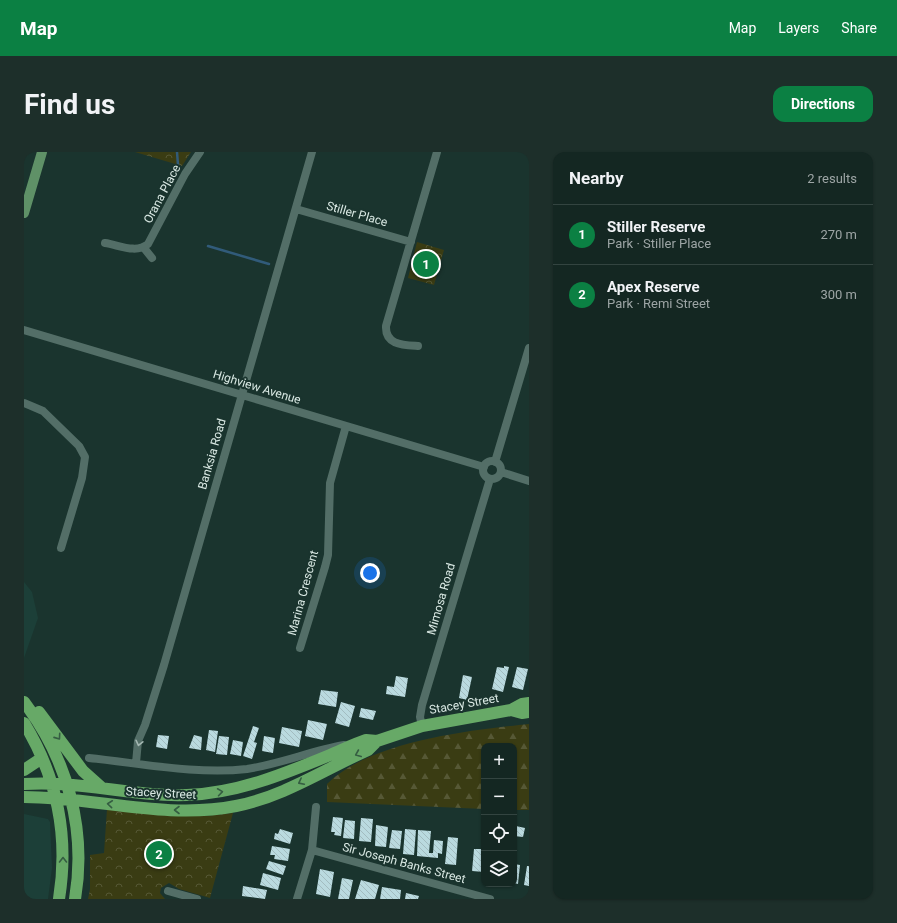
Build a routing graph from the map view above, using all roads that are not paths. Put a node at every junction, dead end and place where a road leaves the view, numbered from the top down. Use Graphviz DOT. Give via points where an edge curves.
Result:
graph roads {
  1 [pos="42,152"];
  2 [pos="200,152"];
  3 [pos="312,152"];
  4 [pos="437,152"];
  5 [pos="296,209"];
  6 [pos="24,213"];
  7 [pos="411,242"];
  8 [pos="105,244"];
  9 [pos="144,248"];
  10 [pos="152,258"];
  11 [pos="24,330"];
  12 [pos="418,346"];
  13 [pos="529,348"];
  14 [pos="242,395"];
  15 [pos="24,403"];
  16 [pos="346,426"];
  17 [pos="495,462"];
  18 [pos="484,467"];
  19 [pos="501,472"];
  20 [pos="490,479"];
  21 [pos="529,481"];
  22 [pos="61,548"];
  23 [pos="300,648"];
  24 [pos="24,697"];
  25 [pos="24,702"];
  26 [pos="529,703"];
  27 [pos="511,710"];
  28 [pos="529,712"];
  29 [pos="24,723"];
  30 [pos="422,726"];
  31 [pos="377,741"];
  32 [pos="359,742"];
  33 [pos="42,758"];
  34 [pos="89,758"];
  35 [pos="136,762"];
  36 [pos="24,770"];
  37 [pos="24,784"];
  38 [pos="52,784"];
  39 [pos="68,785"];
  40 [pos="103,788"];
  41 [pos="24,797"];
  42 [pos="57,798"];
  43 [pos="72,800"];
  44 [pos="316,807"];
  45 [pos="312,850"];
  46 [pos="168,891"];
  47 [pos="59,899"];
  48 [pos="75,899"];
  49 [pos="197,899"];
  50 [pos="297,899"];
  51 [pos="490,899"];
  1 -- 6 [label="main road"];
  2 -- 9 [label="street, Orana Place"];
  3 -- 5 [label="street, Banksia Road"];
  4 -- 7 [label="street"];
  5 -- 7 [label="street, Stiller Place"];
  5 -- 14 [label="street, Banksia Road"];
  7 -- 12 [label="street" via="383,335 398,344"];
  8 -- 9 [label="street"];
  9 -- 10 [label="street"];
  11 -- 14 [label="street, Highview Avenue"];
  13 -- 17 [label="street"];
  14 -- 16 [label="street, Highview Avenue"];
  14 -- 35 [label="street, Banksia Road, one-way" via="145,725 138,741"];
  15 -- 22 [label="street" via="43,411 79,446 85,457 82,478"];
  16 -- 18 [label="street, Highview Avenue"];
  16 -- 23 [label="street, Marina Crescent" via="330,483 325,567"];
  17 -- 18 [label="street" via="488,462"];
  17 -- 19 [label="street" via="500,466"];
  18 -- 20 [label="street" via="484,473"];
  19 -- 20 [label="street" via="497,478"];
  19 -- 21 [label="street"];
  20 -- 30 [label="street, Mimosa Road" via="422,705"];
  24 -- 40 [label="highway, one-way" via="42,714 83,771"];
  25 -- 39 [label="highway" via="57,757"];
  26 -- 27 [label="highway, Stacey Street"];
  27 -- 28 [label="highway, Stacey Street"];
  27 -- 30 [label="highway, Stacey Street"];
  29 -- 33 [label="highway"];
  30 -- 31 [label="highway, Stacey Street"];
  31 -- 32 [label="highway, Stacey Street"];
  31 -- 43 [label="highway, Stacey Street, one-way" via="368,750 293,786 237,806 176,811"];
  32 -- 35 [label="street, Stacey Street" via="334,746 248,769 182,768"];
  40 -- 32 [label="highway, Stacey Street, one-way" via="180,795 230,790 274,777"];
  33 -- 36 [label="highway"];
  33 -- 38 [label="highway"];
  34 -- 35 [label="street, Stacey Street"];
  37 -- 38 [label="highway, Stacey Street"];
  38 -- 39 [label="highway, Stacey Street"];
  38 -- 42 [label="highway"];
  39 -- 40 [label="highway, Stacey Street"];
  39 -- 43 [label="highway"];
  41 -- 42 [label="highway, Stacey Street"];
  42 -- 43 [label="highway, Stacey Street"];
  47 -- 42 [label="highway, one-way" via="63,858"];
  43 -- 48 [label="highway" via="79,857"];
  44 -- 45 [label="street"];
  45 -- 50 [label="street"];
  45 -- 51 [label="street, Sir Joseph Banks Street"];
  46 -- 49 [label="street"];
}
